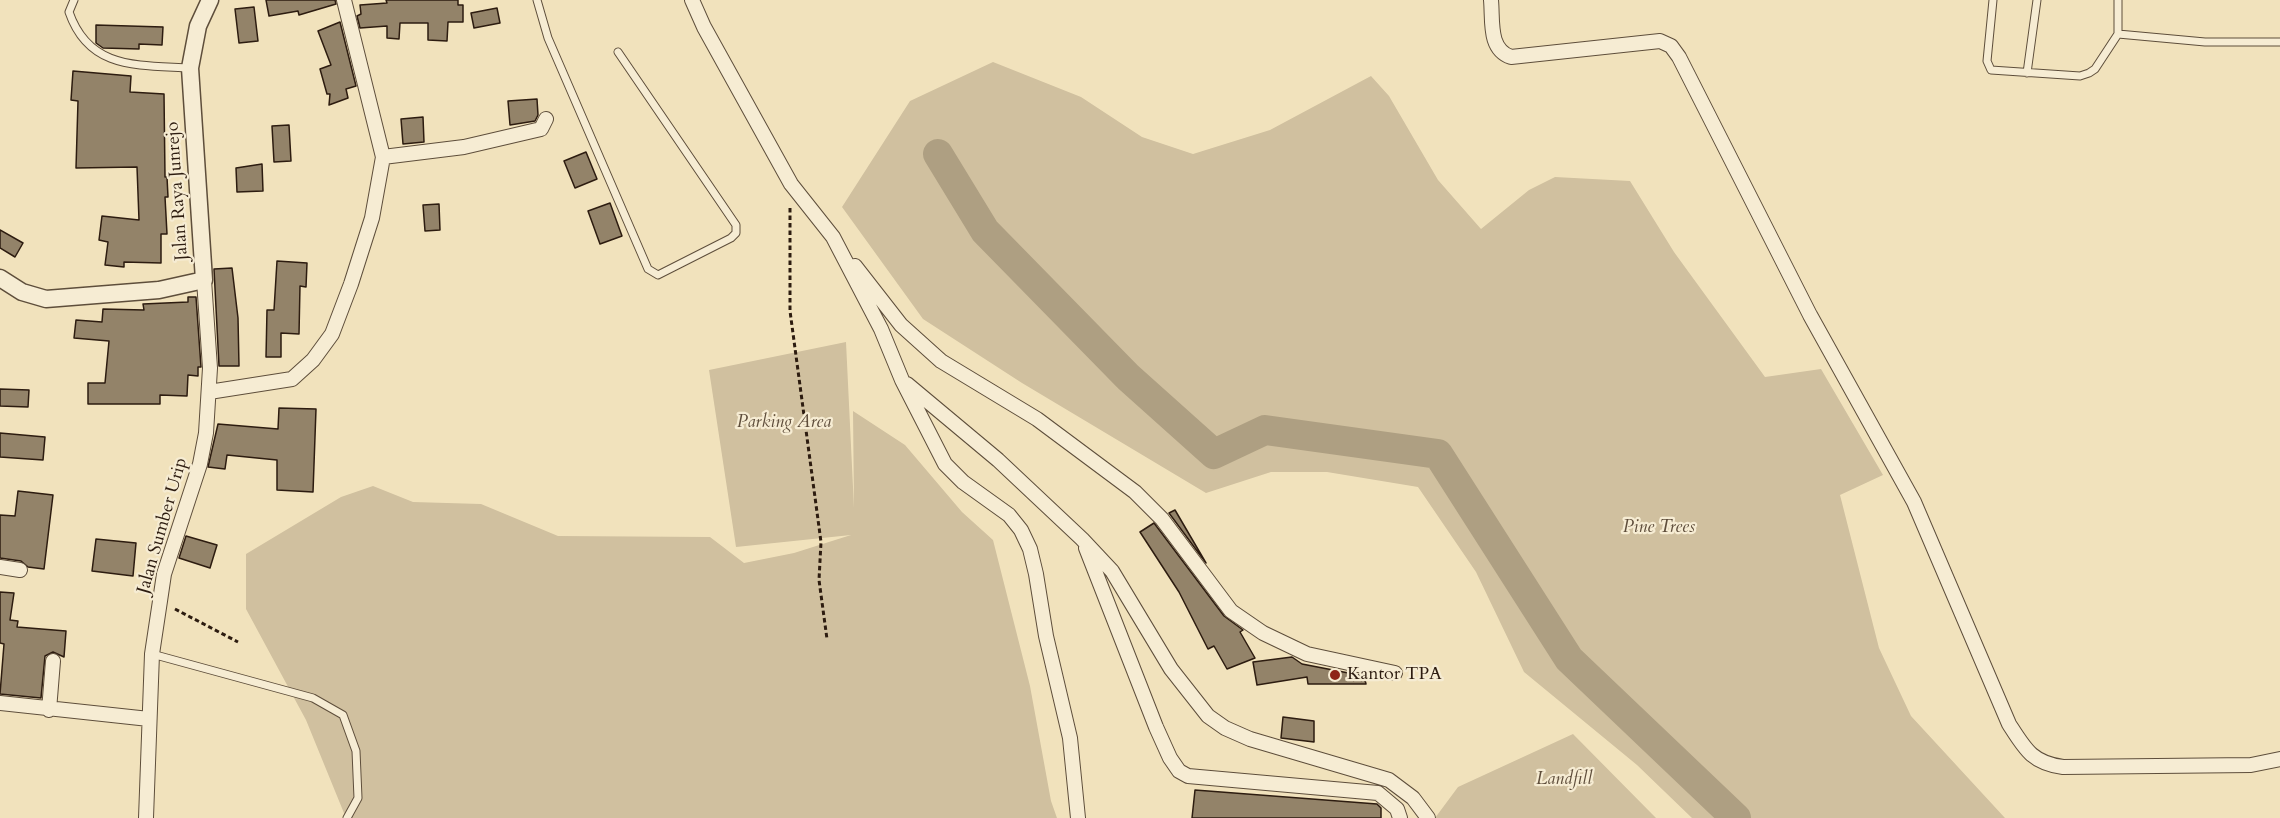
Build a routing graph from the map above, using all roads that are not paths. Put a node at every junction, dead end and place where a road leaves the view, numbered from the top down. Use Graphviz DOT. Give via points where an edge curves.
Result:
graph roads {
  1 [pos="74,0"];
  2 [pos="210,0"];
  3 [pos="344,0"];
  4 [pos="537,0"];
  5 [pos="692,0"];
  6 [pos="1491,0"];
  7 [pos="1993,0"];
  8 [pos="2037,0"];
  9 [pos="2118,0"];
  10 [pos="2118,34"];
  11 [pos="2280,42"];
  12 [pos="618,52"];
  13 [pos="190,68"];
  14 [pos="2027,73"];
  15 [pos="546,119"];
  16 [pos="383,157"];
  17 [pos="833,237"];
  18 [pos="0,278"];
  19 [pos="204,280"];
  20 [pos="902,380"];
  21 [pos="209,392"];
  22 [pos="1082,539"];
  23 [pos="0,567"];
  24 [pos="20,570"];
  25 [pos="153,654"];
  26 [pos="53,661"];
  27 [pos="1395,673"];
  28 [pos="0,703"];
  29 [pos="49,710"];
  30 [pos="149,719"];
  31 [pos="2280,759"];
  32 [pos="146,818"];
  33 [pos="347,818"];
  34 [pos="1078,818"];
  35 [pos="1400,818"];
  36 [pos="1428,818"];
  1 -- 13 [label="lane" via="69,12 73,23 95,52 142,65"];
  2 -- 13 [label="street, Jalan Raya Junrejo" via="198,26"];
  3 -- 16 [label="street"];
  4 -- 12 [label="lane" via="548,38 587,132 648,269 658,275 731,238 736,225"];
  5 -- 17 [label="street" via="791,184"];
  6 -- 31 [label="street" via="1495,47 1511,57 1660,41 1671,46 1679,57 1810,315 1914,502 2009,724 2033,757 2045,765 2063,767 2251,765"];
  7 -- 14 [label="lane" via="1988,67"];
  8 -- 14 [label="lane"];
  9 -- 10 [label="lane"];
  10 -- 11 [label="lane" via="2205,42"];
  10 -- 14 [label="lane" via="2089,73"];
  13 -- 19 [label="street, Jalan Raya Junrejo"];
  15 -- 16 [label="street" via="541,129 464,147"];
  16 -- 21 [label="street" via="372,218 351,284 332,334 313,360 292,379"];
  17 -- 20 [label="street" via="881,329"];
  17 -- 27 [label="street" via="901,325 941,360 1037,419 1135,492 1162,519 1231,611 1263,633 1307,654"];
  18 -- 19 [label="street, Jalan Raya Junrejo" via="22,292 46,299 159,290"];
  19 -- 21 [label="street, Jalan Sumber Urip" via="210,339"];
  20 -- 22 [label="street" via="998,460"];
  20 -- 34 [label="street" via="945,464 1009,515 1030,549 1070,738"];
  21 -- 25 [label="street, Jalan Sumber Urip" via="200,464 164,574"];
  22 -- 35 [label="street" via="1156,727 1179,771 1188,776 1378,793 1389,800"];
  22 -- 36 [label="street" via="1112,571 1171,669 1208,716 1250,739 1389,780 1413,798"];
  23 -- 24 [label="street"];
  25 -- 30 [label="street, Jalan Sumber Urip"];
  25 -- 33 [label="lane" via="313,698 343,715 356,751 358,798"];
  26 -- 29 [label="street"];
  28 -- 29 [label="street"];
  29 -- 30 [label="street"];
  30 -- 32 [label="street, Jalan Sumber Urip"];
}
